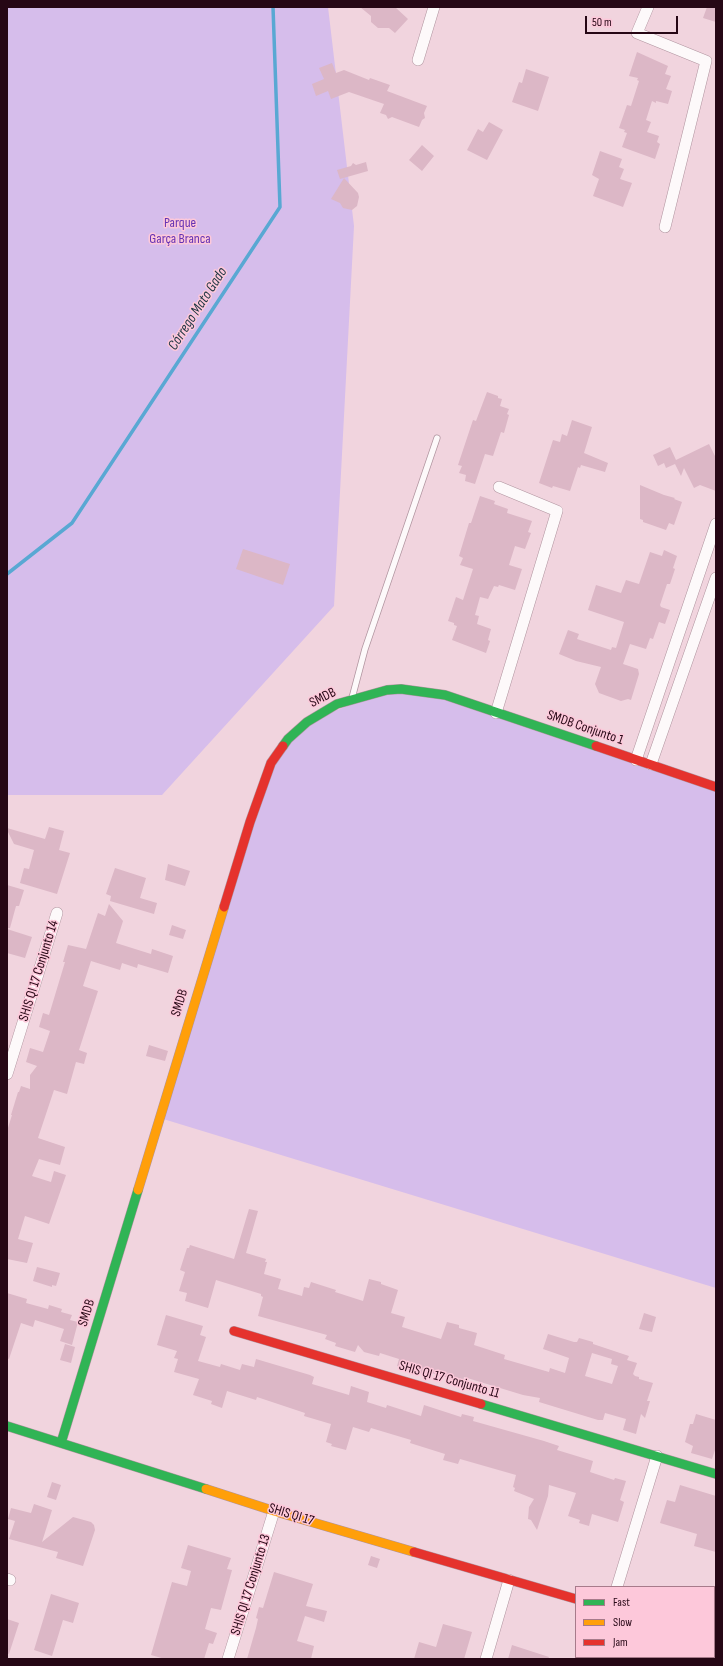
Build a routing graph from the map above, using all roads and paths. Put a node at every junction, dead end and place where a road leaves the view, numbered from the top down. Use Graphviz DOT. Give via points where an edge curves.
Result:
graph roads {
  1 [pos="434,7"];
  2 [pos="648,7"];
  3 [pos="418,60"];
  4 [pos="665,228"];
  5 [pos="437,438"];
  6 [pos="499,487"];
  7 [pos="716,524"];
  8 [pos="716,578"];
  9 [pos="445,695"];
  10 [pos="351,700"];
  11 [pos="496,713"];
  12 [pos="636,760"];
  13 [pos="651,764"];
  14 [pos="716,787"];
  15 [pos="57,914"];
  16 [pos="7,1074"];
  17 [pos="234,1331"];
  18 [pos="7,1426"];
  19 [pos="61,1443"];
  20 [pos="657,1456"];
  21 [pos="716,1474"];
  22 [pos="274,1511"];
  23 [pos="509,1580"];
  24 [pos="617,1586"];
  25 [pos="575,1599"];
  26 [pos="228,1659"];
  27 [pos="486,1659"];
  1 -- 3 [label="street"];
  2 -- 4 [label="street" via="637,34 706,61"];
  5 -- 10 [label="lane" via="365,649"];
  6 -- 11 [label="street" via="557,511"];
  7 -- 12 [label="street"];
  8 -- 13 [label="street"];
  9 -- 10 [label="street, SMDB" via="401,689 386,690"];
  9 -- 11 [label="street, SMDB Conjunto 1"];
  10 -- 19 [label="street, SMDB" via="337,704 307,722 288,739 271,763 250,822"];
  11 -- 12 [label="street, SMDB Conjunto 1"];
  12 -- 13 [label="street, SMDB Conjunto 1"];
  13 -- 14 [label="street, SMDB Conjunto 1"];
  15 -- 16 [label="street, SHIS QI 17 Conjunto 14"];
  17 -- 20 [label="street, SHIS QI 17 Conjunto 11"];
  18 -- 19 [label="street, SHIS QI 17"];
  19 -- 22 [label="street, SHIS QI 17"];
  20 -- 21 [label="street, SHIS QI 17 Conjunto 11"];
  20 -- 24 [label="street"];
  22 -- 23 [label="street, SHIS QI 17"];
  22 -- 26 [label="street, SHIS QI 17 Conjunto 13"];
  23 -- 25 [label="street, SHIS QI 17"];
  23 -- 27 [label="street"];
}
